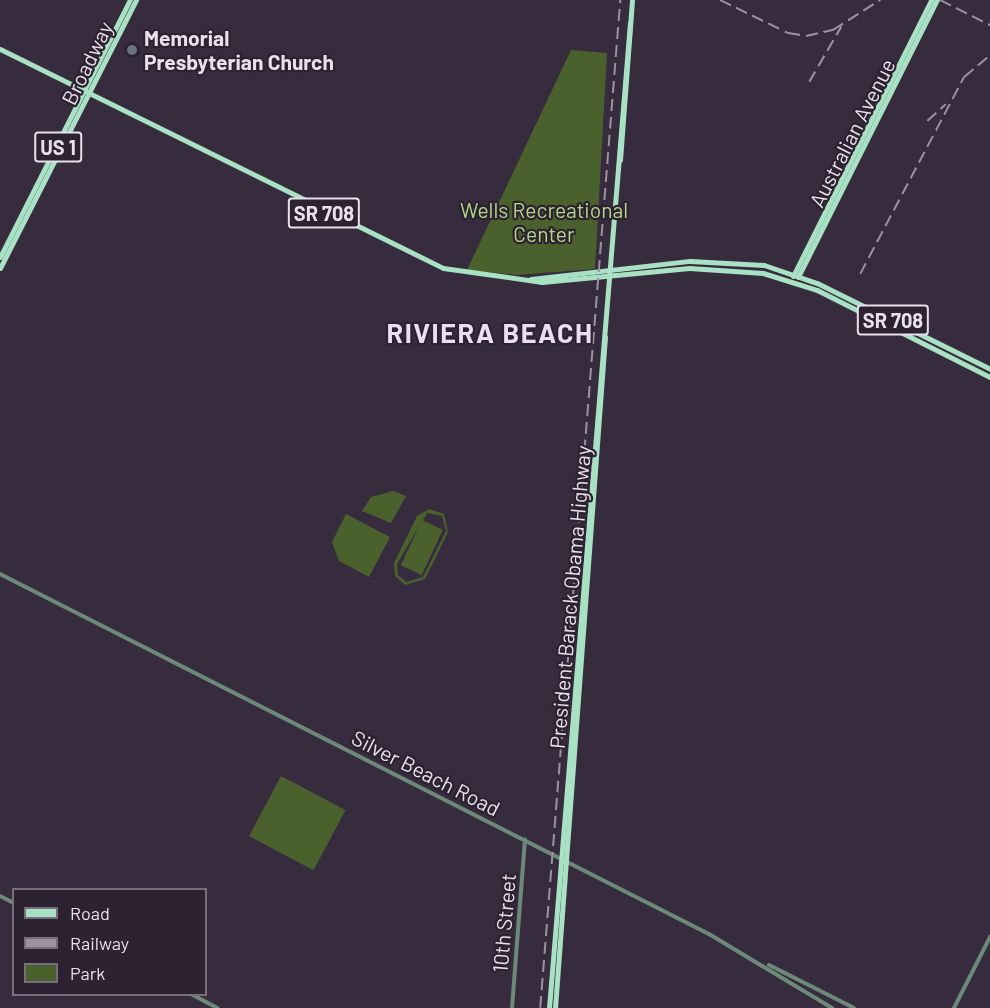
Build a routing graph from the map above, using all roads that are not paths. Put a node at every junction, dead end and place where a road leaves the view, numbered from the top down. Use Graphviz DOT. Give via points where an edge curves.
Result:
graph roads {
  1 [pos="130,0"];
  2 [pos="136,0"];
  3 [pos="632,0"];
  4 [pos="931,0"];
  5 [pos="937,0"];
  6 [pos="0,49"];
  7 [pos="88,93"];
  8 [pos="55,153"];
  9 [pos="46,182"];
  10 [pos="0,257"];
  11 [pos="0,268"];
  12 [pos="610,272"];
  13 [pos="796,274"];
  14 [pos="793,281"];
  15 [pos="990,369"];
  16 [pos="990,376"];
  17 [pos="0,574"];
  18 [pos="525,840"];
  19 [pos="564,860"];
  20 [pos="990,937"];
  21 [pos="769,965"];
  22 [pos="194,996"];
  23 [pos="217,1008"];
  24 [pos="512,1008"];
  25 [pos="549,1008"];
  26 [pos="555,1008"];
  27 [pos="832,1008"];
  28 [pos="854,1008"];
  29 [pos="954,1008"];
  1 -- 7 [label="main road, Broadway / US 1"];
  2 -- 7 [label="main road, Broadway / US 1"];
  3 -- 12 [label="main road, President Barack Obama Highway"];
  4 -- 13 [label="main road, Australian Avenue"];
  5 -- 13 [label="main road, Australian Avenue"];
  6 -- 7 [label="main road"];
  7 -- 8 [label="main road, Broadway / US 1"];
  7 -- 9 [label="main road, Broadway / US 1"];
  7 -- 12 [label="main road, SR 708" via="416,258 473,275 528,280"];
  8 -- 9 [label="main road"];
  8 -- 10 [label="main road, Broadway / US 1"];
  9 -- 11 [label="main road, Broadway / US 1"];
  12 -- 13 [label="main road, SR 708" via="722,260"];
  12 -- 14 [label="main road, SR 708" via="722,267"];
  12 -- 19 [label="main road, President Barack Obama Highway"];
  13 -- 14 [label="main road, Australian Avenue"];
  13 -- 15 [label="main road, SR 708"];
  14 -- 16 [label="main road, SR 708"];
  17 -- 18 [label="street, Silver Beach Road"];
  18 -- 19 [label="street, Silver Beach Road"];
  18 -- 24 [label="street, 10th Street"];
  19 -- 25 [label="main road"];
  19 -- 26 [label="main road"];
  19 -- 27 [label="street, Silver Beach Road" via="709,934"];
  20 -- 29 [label="street"];
  21 -- 28 [label="street"];
  22 -- 23 [label="street"];
}
